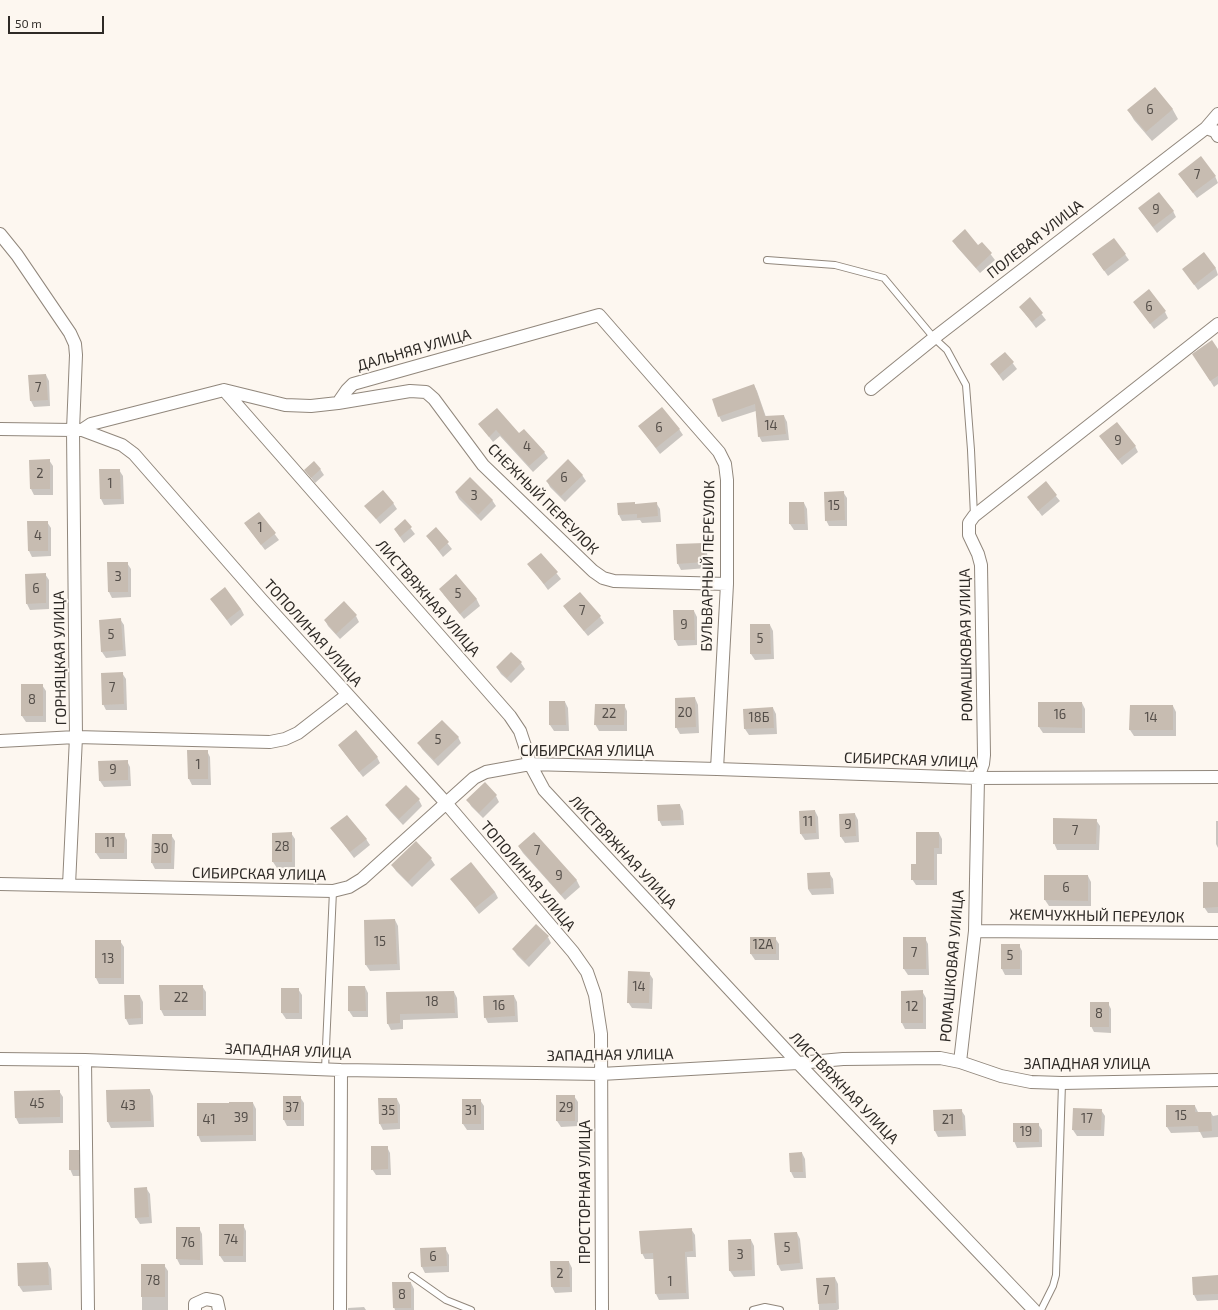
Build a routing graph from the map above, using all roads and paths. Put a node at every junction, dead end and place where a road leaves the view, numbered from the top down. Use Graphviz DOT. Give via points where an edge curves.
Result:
graph roads {
  1 [pos="1218,114"];
  2 [pos="1206,128"];
  3 [pos="1218,136"];
  4 [pos="0,234"];
  5 [pos="767,260"];
  6 [pos="599,315"];
  7 [pos="1218,324"];
  8 [pos="934,338"];
  9 [pos="224,390"];
  10 [pos="872,390"];
  11 [pos="338,403"];
  12 [pos="0,429"];
  13 [pos="78,430"];
  14 [pos="974,516"];
  15 [pos="726,584"];
  16 [pos="347,695"];
  17 [pos="76,737"];
  18 [pos="0,740"];
  19 [pos="530,764"];
  20 [pos="717,769"];
  21 [pos="1218,776"];
  22 [pos="978,778"];
  23 [pos="446,803"];
  24 [pos="0,884"];
  25 [pos="69,885"];
  26 [pos="333,891"];
  27 [pos="975,931"];
  28 [pos="1218,933"];
  29 [pos="0,1058"];
  30 [pos="85,1060"];
  31 [pos="960,1062"];
  32 [pos="798,1063"];
  33 [pos="325,1069"];
  34 [pos="341,1070"];
  35 [pos="601,1074"];
  36 [pos="1218,1080"];
  37 [pos="1062,1083"];
  38 [pos="412,1276"];
  39 [pos="88,1310"];
  40 [pos="194,1310"];
  41 [pos="219,1310"];
  42 [pos="340,1310"];
  43 [pos="471,1310"];
  44 [pos="602,1310"];
  45 [pos="753,1310"];
  46 [pos="780,1310"];
  47 [pos="1034,1310"];
  48 [pos="1042,1310"];
  1 -- 2 [label="street, ПОЛЕВАЯ УЛИЦА"];
  2 -- 3 [label="street" via="1215,131"];
  2 -- 8 [label="street, ПОЛЕВАЯ УЛИЦА"];
  4 -- 13 [label="street" via="17,255 75,344"];
  5 -- 8 [label="lane" via="835,265 884,278"];
  6 -- 11 [label="street, ДАЛЬНЯЯ УЛИЦА" via="354,384"];
  6 -- 15 [label="street, БУЛЬВАРНЫЙ ПЕРЕУЛОК" via="719,452 725,464"];
  7 -- 14 [label="street"];
  8 -- 10 [label="street, ПОЛЕВАЯ УЛИЦА"];
  8 -- 14 [label="lane" via="947,350 966,385"];
  9 -- 11 [label="street" via="285,405"];
  9 -- 13 [label="street" via="91,424"];
  9 -- 19 [label="street, ЛИСТВЯЖНАЯ УЛИЦА" via="510,716 520,731"];
  11 -- 15 [label="street, СНЕЖНЫЙ ПЕРЕУЛОК" via="410,391 426,392 483,465 603,578 614,581"];
  12 -- 13 [label="street"];
  13 -- 16 [label="street, ТОПОЛИНАЯ УЛИЦА" via="122,445 134,454"];
  13 -- 17 [label="street, ГОРНЯЦКАЯ УЛИЦА"];
  14 -- 22 [label="street, РОМАШКОВАЯ УЛИЦА" via="969,523 969,535 981,565 984,755"];
  15 -- 20 [label="street, БУЛЬВАРНЫЙ ПЕРЕУЛОК"];
  16 -- 17 [label="street" via="298,733 270,742"];
  16 -- 23 [label="street, ТОПОЛИНАЯ УЛИЦА"];
  17 -- 18 [label="street"];
  17 -- 25 [label="street, ГОРНЯЦКАЯ УЛИЦА"];
  19 -- 20 [label="street, СИБИРСКАЯ УЛИЦА"];
  19 -- 23 [label="street, СИБИРСКАЯ УЛИЦА" via="486,772 474,778"];
  19 -- 32 [label="street, ЛИСТВЯЖНАЯ УЛИЦА" via="544,790"];
  20 -- 22 [label="street, СИБИРСКАЯ УЛИЦА"];
  21 -- 22 [label="street, СИБИРСКАЯ УЛИЦА"];
  22 -- 27 [label="street, РОМАШКОВАЯ УЛИЦА"];
  23 -- 26 [label="street, СИБИРСКАЯ УЛИЦА" via="362,879 349,887"];
  23 -- 35 [label="street, ТОПОЛИНАЯ УЛИЦА" via="573,952 587,972 595,995 601,1034"];
  24 -- 25 [label="street, СИБИРСКАЯ УЛИЦА"];
  25 -- 26 [label="street, СИБИРСКАЯ УЛИЦА"];
  26 -- 33 [label="lane"];
  27 -- 28 [label="street, ЖЕМЧУЖНЫЙ ПЕРЕУЛОК"];
  27 -- 31 [label="street, РОМАШКОВАЯ УЛИЦА"];
  29 -- 30 [label="street, ЗАПАДНАЯ УЛИЦА"];
  30 -- 33 [label="street, ЗАПАДНАЯ УЛИЦА"];
  30 -- 39 [label="street"];
  31 -- 32 [label="street, ЗАПАДНАЯ УЛИЦА" via="940,1058 850,1059"];
  31 -- 37 [label="street, ЗАПАДНАЯ УЛИЦА" via="1001,1076 1031,1082"];
  32 -- 35 [label="street, ЗАПАДНАЯ УЛИЦА"];
  32 -- 47 [label="street, ЛИСТВЯЖНАЯ УЛИЦА"];
  33 -- 34 [label="street, ЗАПАДНАЯ УЛИЦА"];
  34 -- 35 [label="street, ЗАПАДНАЯ УЛИЦА"];
  34 -- 42 [label="street"];
  35 -- 44 [label="street, ПРОСТОРНАЯ УЛИЦА"];
  36 -- 37 [label="street, ЗАПАДНАЯ УЛИЦА"];
  37 -- 48 [label="lane" via="1056,1275"];
  38 -- 43 [label="lane" via="446,1300"];
  40 -- 41 [label="street" via="195,1304 206,1299 217,1301"];
  45 -- 46 [label="lane" via="765,1306"];
}
